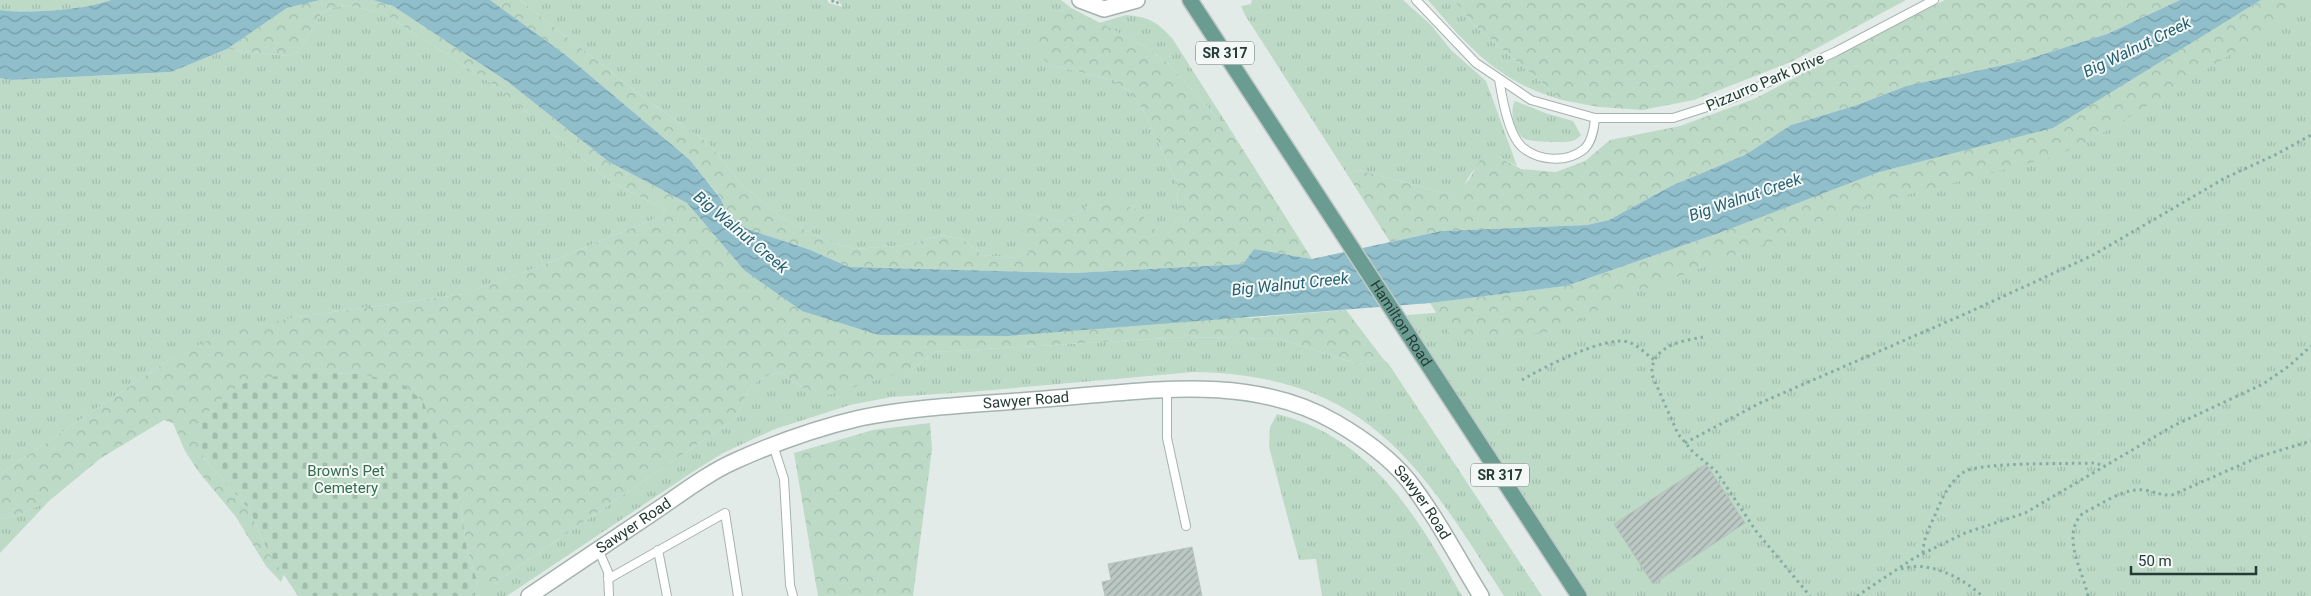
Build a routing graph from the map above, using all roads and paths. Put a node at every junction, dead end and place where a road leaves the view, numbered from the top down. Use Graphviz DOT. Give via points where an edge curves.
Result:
graph roads {
  1 [pos="842,0"];
  2 [pos="1080,0"];
  3 [pos="1137,0"];
  4 [pos="1190,0"];
  5 [pos="1416,0"];
  6 [pos="1934,0"];
  7 [pos="833,2"];
  8 [pos="1499,78"];
  9 [pos="1595,118"];
  10 [pos="2311,135"];
  11 [pos="1703,337"];
  12 [pos="2311,346"];
  13 [pos="1654,360"];
  14 [pos="1522,380"];
  15 [pos="1166,390"];
  16 [pos="2311,440"];
  17 [pos="1685,443"];
  18 [pos="773,445"];
  19 [pos="2105,466"];
  20 [pos="1186,526"];
  21 [pos="598,549"];
  22 [pos="658,550"];
  23 [pos="1923,554"];
  24 [pos="1898,570"];
  25 [pos="608,579"];
  26 [pos="529,596"];
  27 [pos="609,596"];
  28 [pos="667,596"];
  29 [pos="738,596"];
  30 [pos="793,596"];
  31 [pos="1480,596"];
  32 [pos="1579,596"];
  33 [pos="1810,596"];
  34 [pos="1856,596"];
  35 [pos="1982,596"];
  36 [pos="2088,596"];
  1 -- 7 [label="path"];
  2 -- 3 [label="street" via="1104,9"];
  4 -- 32 [label="main road, Hamilton Road / SR 317"];
  5 -- 8 [label="lane, Pizzurro Park Drive" via="1476,63"];
  6 -- 9 [label="lane, Pizzurro Park Drive" via="1835,52 1729,100 1673,118"];
  8 -- 9 [label="lane, Pizzurro Park Drive" via="1531,100"];
  8 -- 9 [label="lane" via="1512,130 1521,146 1539,157 1560,159 1583,150 1593,134"];
  10 -- 17 [label="path" via="2225,178 2093,255 1767,400"];
  11 -- 13 [label="path" via="1673,345"];
  12 -- 19 [label="path" via="2263,384 2173,426"];
  13 -- 14 [label="path" via="1629,342 1617,340 1545,366"];
  13 -- 17 [label="path" via="1652,375"];
  15 -- 18 [label="street, Sawyer Road" via="891,413 828,426"];
  15 -- 20 [label="lane" via="1167,438"];
  15 -- 31 [label="street, Sawyer Road" via="1217,388 1280,399 1334,421 1357,436 1406,478"];
  16 -- 36 [label="path" via="2261,456 2172,495 2145,490 2126,493 2083,513 2077,518 2072,532"];
  17 -- 33 [label="path" via="1716,471 1756,531"];
  18 -- 21 [label="street, Sawyer Road" via="731,463"];
  18 -- 30 [label="lane" via="784,479"];
  19 -- 23 [label="path" via="2025,513 1965,534"];
  19 -- 23 [label="path" via="2094,463 1971,468 1945,493 1923,543"];
  21 -- 25 [label="lane"];
  21 -- 26 [label="street, Sawyer Road"];
  22 -- 25 [label="lane"];
  22 -- 28 [label="lane"];
  22 -- 29 [label="lane" via="725,512"];
  23 -- 24 [label="path"];
  24 -- 34 [label="path"];
  24 -- 35 [label="path" via="1909,566 1932,569 1962,581"];
  25 -- 27 [label="lane"];
}
